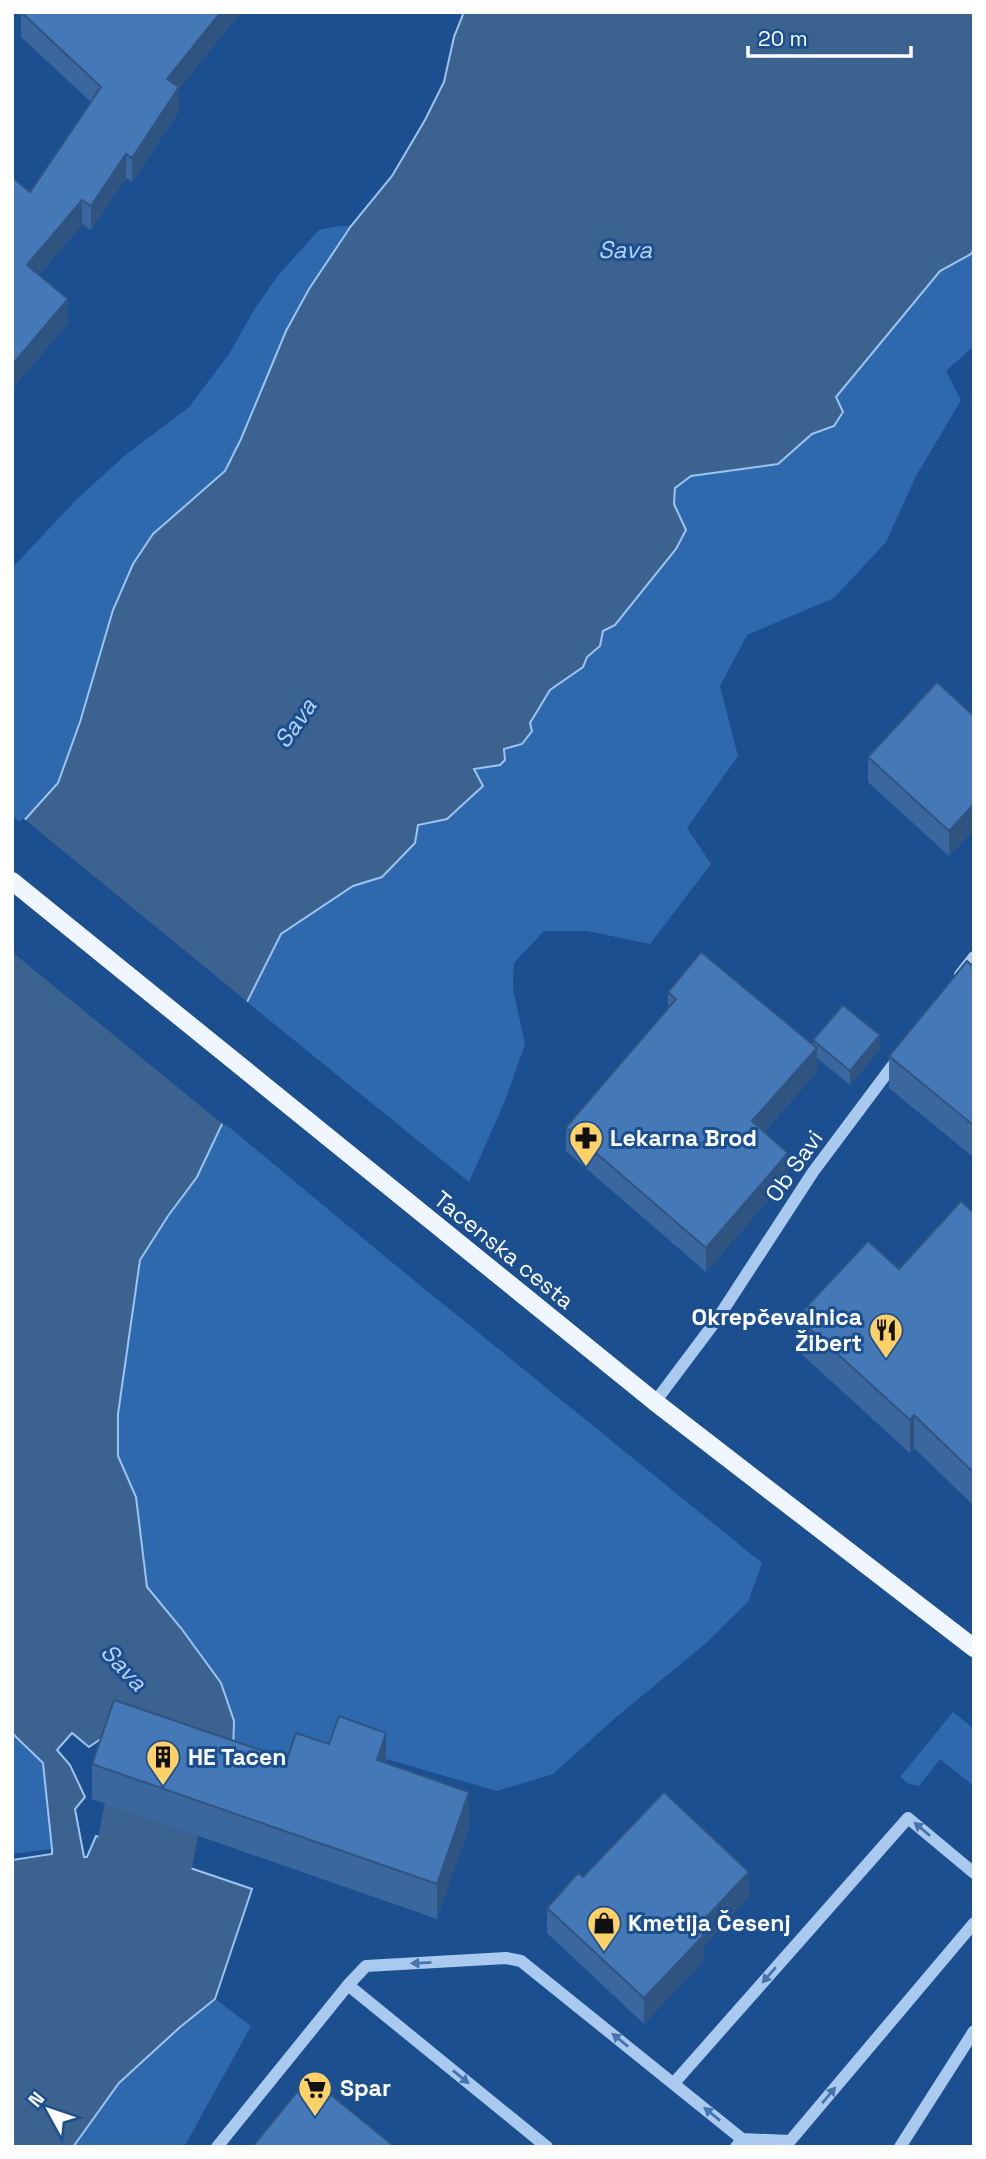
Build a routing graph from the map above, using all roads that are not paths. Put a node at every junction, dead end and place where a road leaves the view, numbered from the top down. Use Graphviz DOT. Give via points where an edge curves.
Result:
graph roads {
  1 [pos="12,881"];
  2 [pos="974,957"];
  3 [pos="950,990"];
  4 [pos="909,1043"];
  5 [pos="655,1402"];
  6 [pos="974,1648"];
  7 [pos="974,1873"];
  8 [pos="974,1923"];
  9 [pos="348,1985"];
  10 [pos="974,2031"];
  11 [pos="674,2083"];
  12 [pos="739,2143"];
  13 [pos="788,2144"];
  14 [pos="217,2147"];
  15 [pos="547,2147"];
  16 [pos="900,2147"];
  1 -- 5 [label="main road, Tacenska cesta"];
  2 -- 3 [label="street"];
  4 -- 5 [label="street, Ob Savi" via="813,1172 718,1318"];
  5 -- 6 [label="main road, Tacenska cesta"];
  7 -- 11 [label="street, one-way" via="908,1818"];
  13 -- 8 [label="street, one-way"];
  11 -- 9 [label="street, one-way" via="521,1961 366,1966"];
  9 -- 14 [label="street"];
  9 -- 15 [label="street, one-way"];
  10 -- 16 [label="street"];
  12 -- 11 [label="street, one-way"];
  12 -- 13 [label="street"];
}
